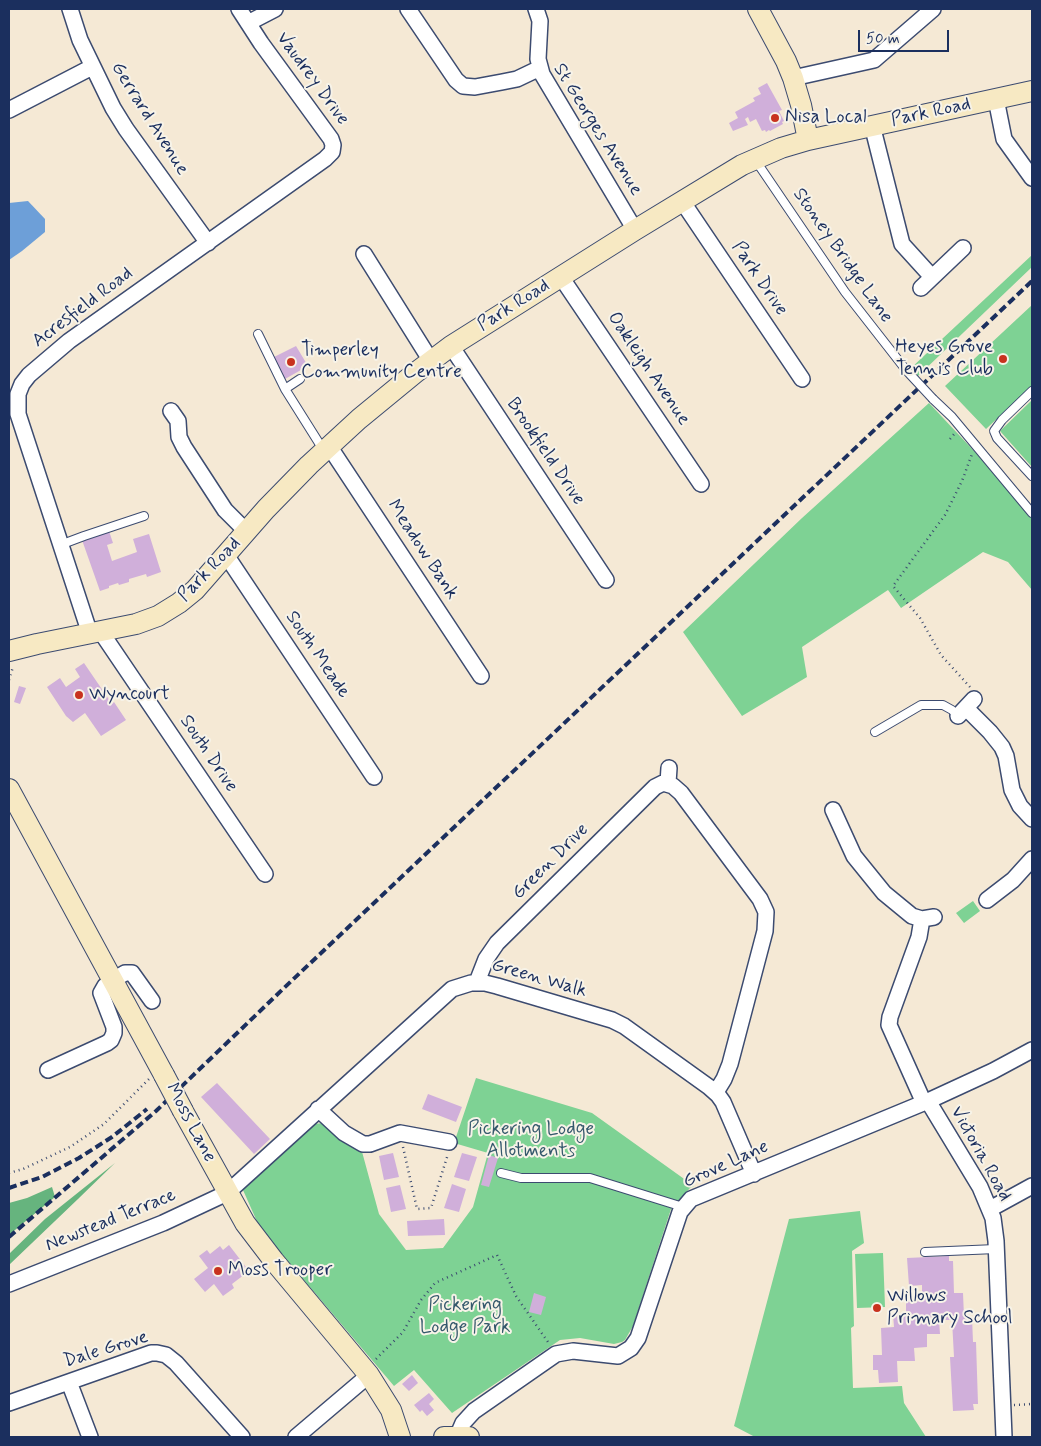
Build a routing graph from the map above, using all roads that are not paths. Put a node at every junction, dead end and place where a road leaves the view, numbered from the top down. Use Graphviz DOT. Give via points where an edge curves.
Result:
graph roads {
  1 [pos="70,9"];
  2 [pos="239,9"];
  3 [pos="275,9"];
  4 [pos="408,9"];
  5 [pos="536,9"];
  6 [pos="758,9"];
  7 [pos="936,11"];
  8 [pos="248,23"];
  9 [pos="92,67"];
  10 [pos="540,68"];
  11 [pos="793,78"];
  12 [pos="1032,91"];
  13 [pos="996,98"];
  14 [pos="9,110"];
  15 [pos="872,125"];
  16 [pos="808,140"];
  17 [pos="333,148"];
  18 [pos="754,159"];
  19 [pos="1032,178"];
  20 [pos="682,202"];
  21 [pos="635,230"];
  22 [pos="208,243"];
  23 [pos="963,248"];
  24 [pos="364,254"];
  25 [pos="561,277"];
  26 [pos="932,277"];
  27 [pos="921,288"];
  28 [pos="258,334"];
  29 [pos="451,346"];
  30 [pos="431,361"];
  31 [pos="300,379"];
  32 [pos="802,379"];
  33 [pos="285,389"];
  34 [pos="1032,391"];
  35 [pos="13,400"];
  36 [pos="177,411"];
  37 [pos="326,449"];
  38 [pos="1032,476"];
  39 [pos="701,484"];
  40 [pos="1032,513"];
  41 [pos="144,516"];
  42 [pos="247,532"];
  43 [pos="60,546"];
  44 [pos="226,555"];
  45 [pos="606,580"];
  46 [pos="96,633"];
  47 [pos="9,651"];
  48 [pos="481,676"];
  49 [pos="966,708"];
  50 [pos="875,732"];
  51 [pos="374,777"];
  52 [pos="9,789"];
  53 [pos="833,810"];
  54 [pos="1032,819"];
  55 [pos="1032,859"];
  56 [pos="264,874"];
  57 [pos="991,891"];
  58 [pos="113,980"];
  59 [pos="477,982"];
  60 [pos="152,1001"];
  61 [pos="1032,1050"];
  62 [pos="48,1070"];
  63 [pos="716,1092"];
  64 [pos="926,1102"];
  65 [pos="318,1109"];
  66 [pos="449,1142"];
  67 [pos="500,1172"];
  68 [pos="754,1174"];
  69 [pos="1032,1186"];
  70 [pos="227,1192"];
  71 [pos="683,1207"];
  72 [pos="990,1209"];
  73 [pos="996,1249"];
  74 [pos="925,1252"];
  75 [pos="9,1284"];
  76 [pos="367,1372"];
  77 [pos="69,1382"];
  78 [pos="9,1403"];
  79 [pos="90,1437"];
  80 [pos="242,1437"];
  81 [pos="296,1437"];
  82 [pos="400,1437"];
  83 [pos="444,1437"];
  84 [pos="457,1437"];
  85 [pos="469,1437"];
  86 [pos="1004,1437"];
  1 -- 9 [label="street, Gerrard Avenue"];
  2 -- 8 [label="street, Vaudrey Drive"];
  3 -- 8 [label="street"];
  4 -- 10 [label="street, St Georges Avenue" via="463,86 502,82"];
  5 -- 10 [label="street" via="540,26"];
  6 -- 11 [label="main road"];
  7 -- 11 [label="street" via="874,60"];
  8 -- 17 [label="street, Vaudrey Drive" via="332,139"];
  9 -- 14 [label="street"];
  9 -- 22 [label="street, Gerrard Avenue" via="126,129"];
  10 -- 21 [label="street, St Georges Avenue"];
  11 -- 16 [label="main road"];
  12 -- 13 [label="main road, Park Road"];
  13 -- 15 [label="main road, Park Road"];
  13 -- 19 [label="street" via="1004,139"];
  15 -- 16 [label="main road, Park Road"];
  15 -- 26 [label="street" via="902,244"];
  16 -- 18 [label="main road, Park Road"];
  17 -- 22 [label="street, Acresfield Road" via="325,159"];
  18 -- 20 [label="main road, Park Road"];
  18 -- 40 [label="lane, Stoney Bridge Lane, bridge" via="850,299 906,370 952,417"];
  20 -- 21 [label="main road, Park Road"];
  20 -- 32 [label="street, Park Drive"];
  21 -- 25 [label="main road, Park Road"];
  22 -- 35 [label="street, Acresfield Road" via="88,326 48,358 25,380"];
  23 -- 26 [label="street"];
  24 -- 30 [label="street"];
  25 -- 29 [label="main road, Park Road"];
  25 -- 39 [label="street, Oakleigh Avenue"];
  26 -- 27 [label="street"];
  28 -- 33 [label="lane"];
  29 -- 30 [label="main road, Park Road"];
  29 -- 45 [label="street, Brookfield Drive"];
  30 -- 37 [label="main road, Park Road"];
  31 -- 33 [label="lane"];
  33 -- 37 [label="lane"];
  34 -- 38 [label="lane" via="994,431"];
  35 -- 43 [label="street, Acresfield Road"];
  36 -- 42 [label="street" via="184,447 225,510"];
  37 -- 42 [label="main road, Park Road"];
  37 -- 48 [label="street, Meadow Bank"];
  41 -- 43 [label="lane"];
  42 -- 44 [label="main road, Park Road"];
  43 -- 46 [label="street, Acresfield Road"];
  44 -- 46 [label="main road, Park Road" via="195,590 168,610 142,622"];
  44 -- 51 [label="street, South Meade"];
  46 -- 47 [label="main road, Park Road"];
  46 -- 56 [label="street, South Drive"];
  49 -- 50 [label="lane" via="952,710 943,705 921,705"];
  49 -- 54 [label="street" via="1002,747 1012,790"];
  52 -- 58 [label="main road, Moss Lane"];
  53 -- 64 [label="street, Victoria Road" via="849,848 873,881 903,910 912,916 928,918 889,1025"];
  55 -- 57 [label="street" via="1020,874"];
  58 -- 60 [label="street" via="132,973"];
  58 -- 62 [label="street" via="101,993 114,1027 111,1040"];
  58 -- 70 [label="main road, Moss Lane, bridge"];
  59 -- 63 [label="street, Green Walk" via="620,1024"];
  59 -- 63 [label="street, Green Drive" via="486,959 497,944 668,776 772,912 730,1064"];
  59 -- 65 [label="street, Green Walk" via="452,989"];
  61 -- 64 [label="street, Grove Lane"];
  63 -- 68 [label="street, Green Walk"];
  64 -- 68 [label="street, Grove Lane"];
  64 -- 72 [label="street, Victoria Road" via="980,1187"];
  65 -- 66 [label="street" via="344,1133 363,1144 400,1133"];
  65 -- 70 [label="street, Green Walk"];
  67 -- 71 [label="lane" via="521,1178 590,1178"];
  68 -- 71 [label="street, Grove Lane" via="698,1196"];
  69 -- 72 [label="street"];
  70 -- 75 [label="street, Newstead Terrace" via="163,1223"];
  70 -- 76 [label="main road, Moss Lane" via="260,1244"];
  71 -- 84 [label="street, Grove Lane" via="638,1338 631,1348 618,1356 573,1351 556,1354 470,1414"];
  72 -- 73 [label="street, Victoria Road"];
  73 -- 74 [label="lane"];
  73 -- 86 [label="street, Victoria Road"];
  76 -- 81 [label="street"];
  76 -- 82 [label="main road, Moss Lane" via="391,1410"];
  77 -- 78 [label="street, Dale Grove"];
  77 -- 79 [label="street"];
  77 -- 80 [label="street, Dale Grove" via="151,1354 162,1354 176,1363"];
  83 -- 84 [label="main road"];
  84 -- 85 [label="main road"];
}
